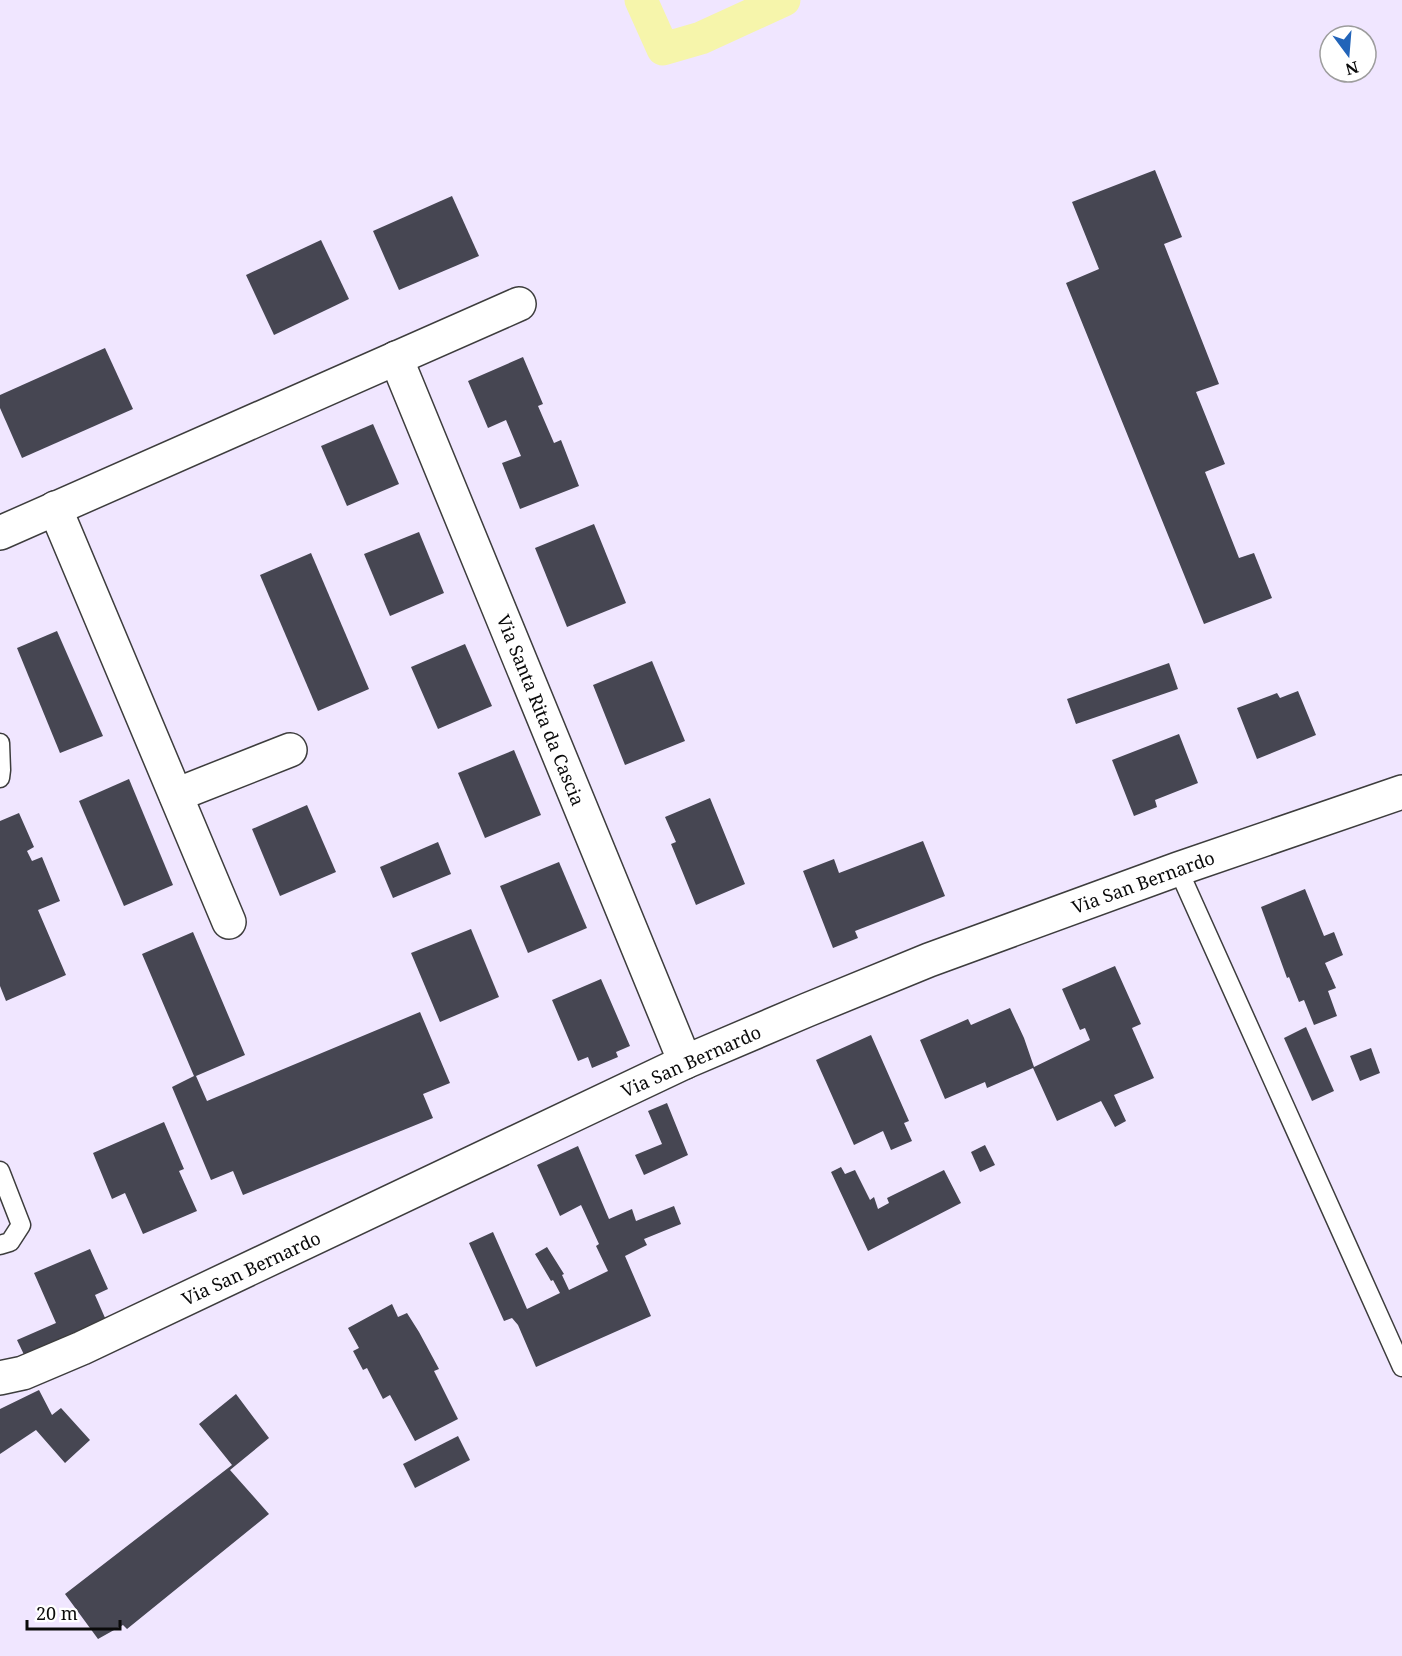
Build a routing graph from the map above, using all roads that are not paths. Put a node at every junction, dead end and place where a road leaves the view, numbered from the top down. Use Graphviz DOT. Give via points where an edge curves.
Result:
graph roads {
  1 [pos="519,304"];
  2 [pos="396,357"];
  3 [pos="55,508"];
  4 [pos="0,533"];
  5 [pos="0,743"];
  6 [pos="290,750"];
  7 [pos="0,778"];
  8 [pos="1402,792"];
  9 [pos="176,795"];
  10 [pos="1178,868"];
  11 [pos="229,922"];
  12 [pos="685,1062"];
  13 [pos="0,1171"];
  14 [pos="0,1245"];
  15 [pos="1402,1366"];
  16 [pos="0,1378"];
  1 -- 2 [label="street"];
  2 -- 3 [label="street"];
  2 -- 12 [label="street, Via Santa Rita da Cascia"];
  3 -- 4 [label="street"];
  3 -- 9 [label="street"];
  5 -- 7 [label="lane"];
  6 -- 9 [label="street"];
  8 -- 10 [label="street, Via San Bernardo"];
  9 -- 11 [label="street"];
  10 -- 12 [label="street, Via San Bernardo" via="929,960"];
  10 -- 15 [label="lane"];
  12 -- 16 [label="street, Via San Bernardo" via="82,1348 23,1373"];
  13 -- 14 [label="lane" via="21,1225 10,1242"];
}
